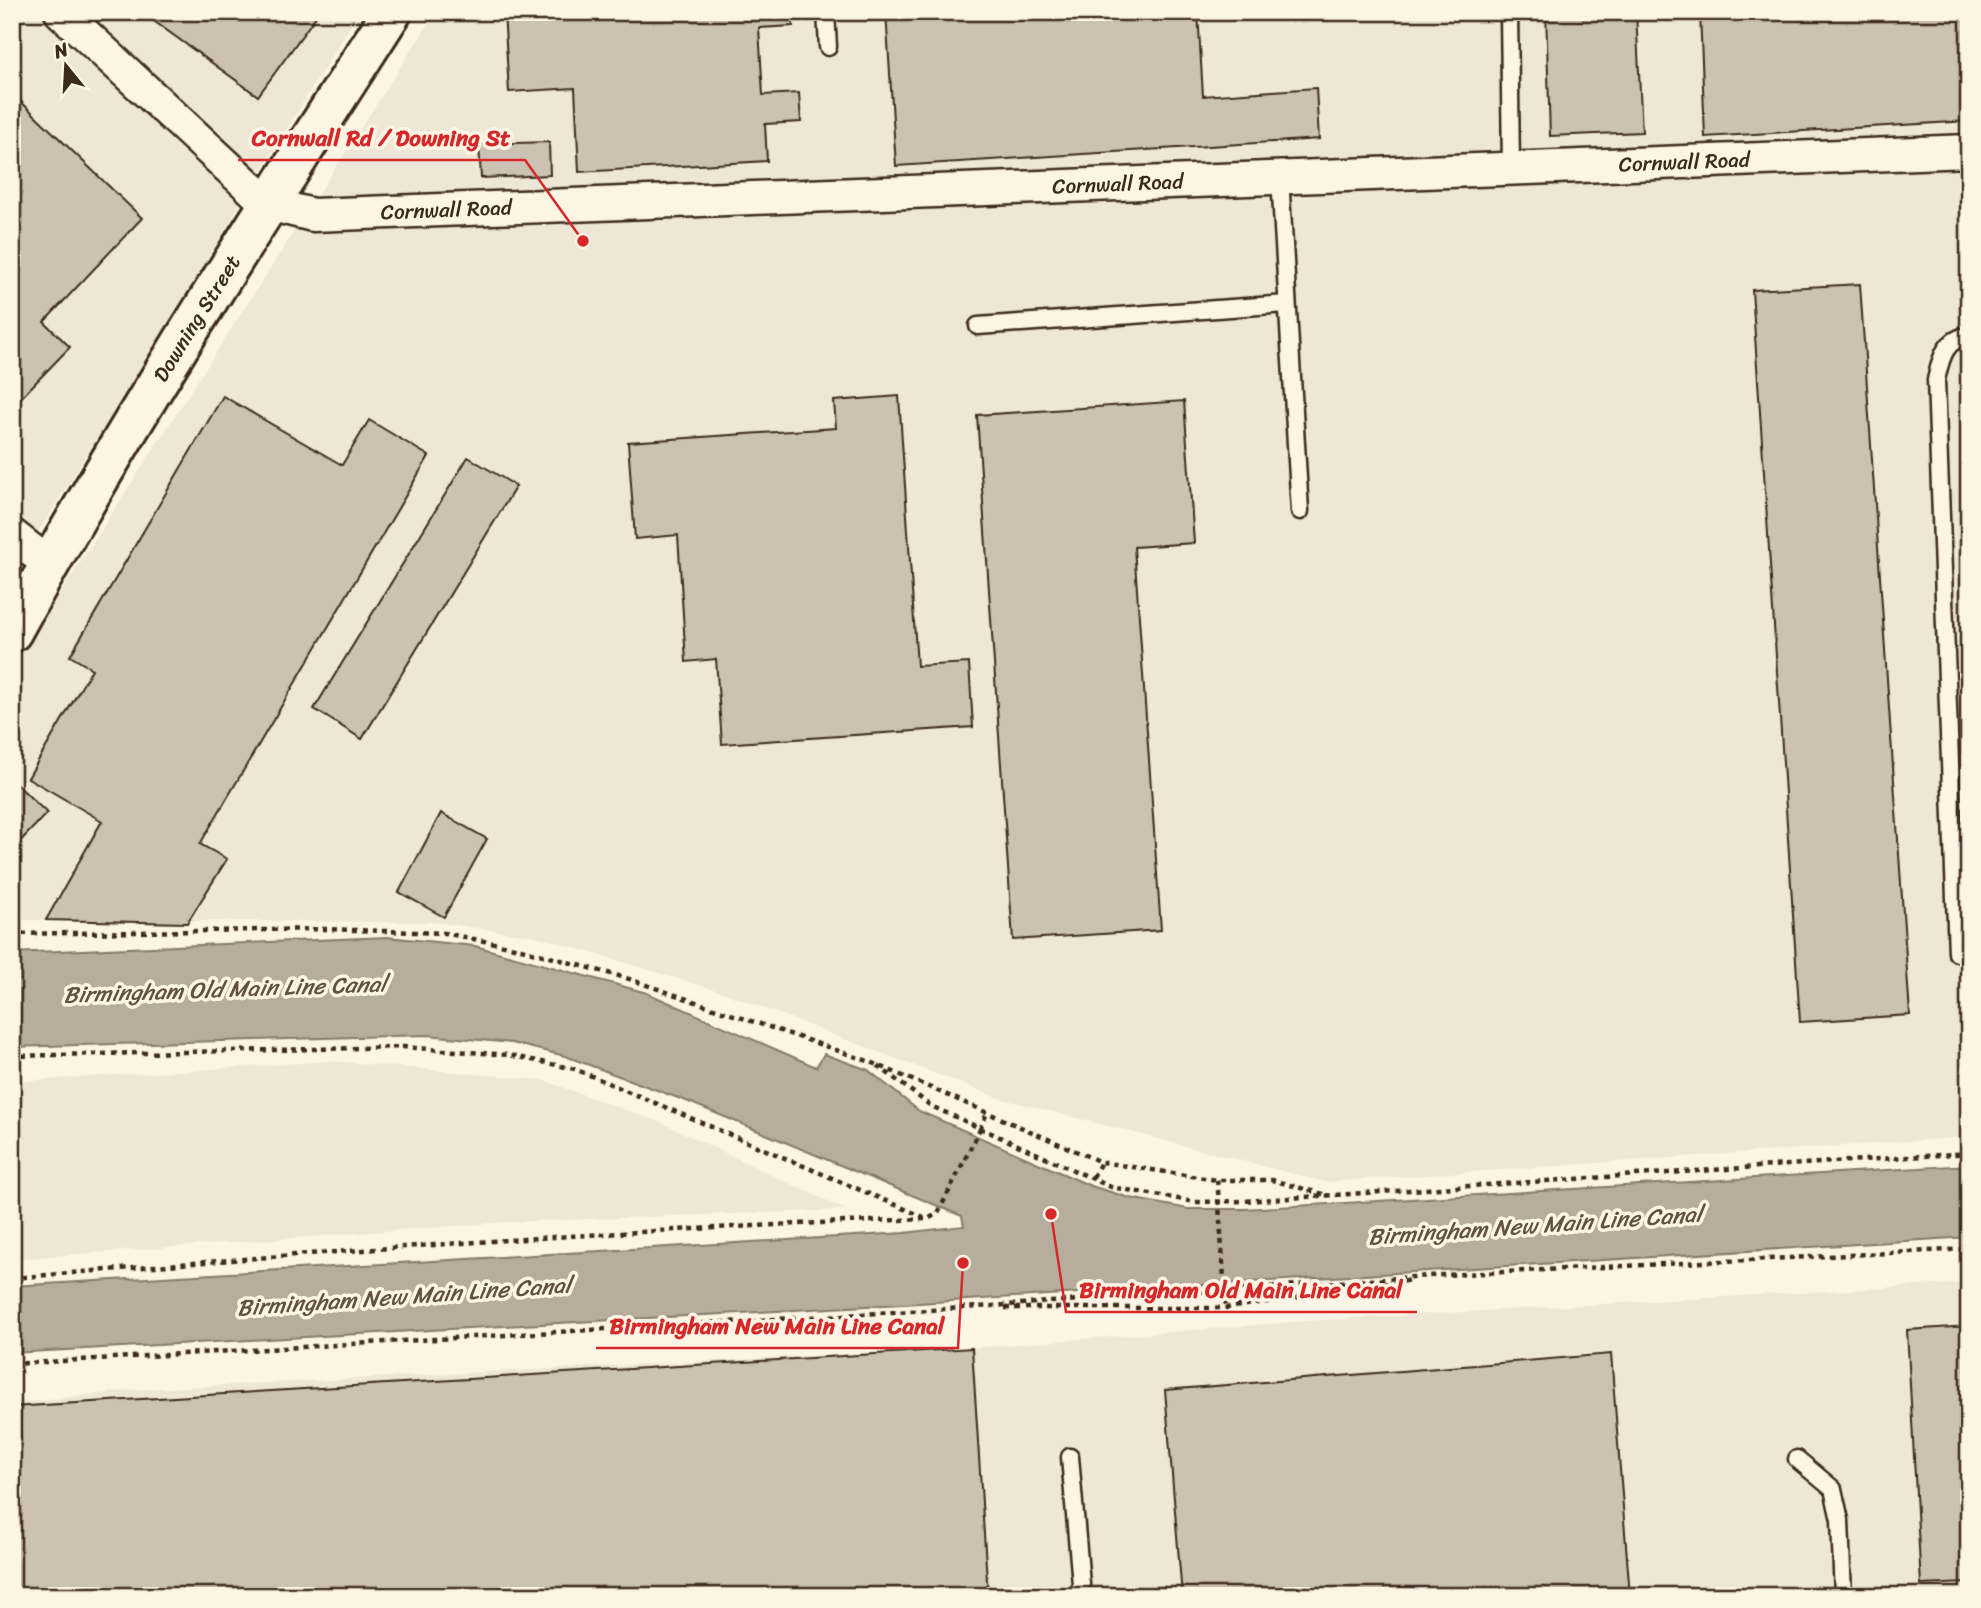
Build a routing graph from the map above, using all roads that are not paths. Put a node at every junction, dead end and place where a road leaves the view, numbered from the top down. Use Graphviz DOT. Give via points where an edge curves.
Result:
graph roads {
  1 [pos="61,12"];
  2 [pos="391,12"];
  3 [pos="826,12"];
  4 [pos="1509,12"];
  5 [pos="828,47"];
  6 [pos="1969,152"];
  7 [pos="1511,169"];
  8 [pos="1280,177"];
  9 [pos="268,204"];
  10 [pos="1287,304"];
  11 [pos="978,326"];
  12 [pos="1969,335"];
  13 [pos="1300,511"];
  14 [pos="12,535"];
  15 [pos="49,564"];
  16 [pos="12,632"];
  17 [pos="1957,953"];
  18 [pos="1070,1457"];
  19 [pos="1797,1459"];
  20 [pos="1082,1596"];
  21 [pos="1843,1596"];
  1 -- 9 [label="street"];
  2 -- 9 [label="street, Downing Street"];
  3 -- 5 [label="lane"];
  4 -- 7 [label="lane"];
  6 -- 7 [label="street, Cornwall Road"];
  7 -- 8 [label="street, Cornwall Road"];
  8 -- 9 [label="street, Cornwall Road" via="313,215"];
  8 -- 10 [label="lane"];
  9 -- 15 [label="street, Downing Street"];
  10 -- 11 [label="lane"];
  10 -- 13 [label="lane"];
  12 -- 17 [label="lane" via="1950,342 1941,354 1936,380"];
  14 -- 15 [label="street"];
  15 -- 16 [label="street, Downing Street"];
  18 -- 20 [label="lane"];
  19 -- 21 [label="lane" via="1833,1489 1840,1520"];
}
